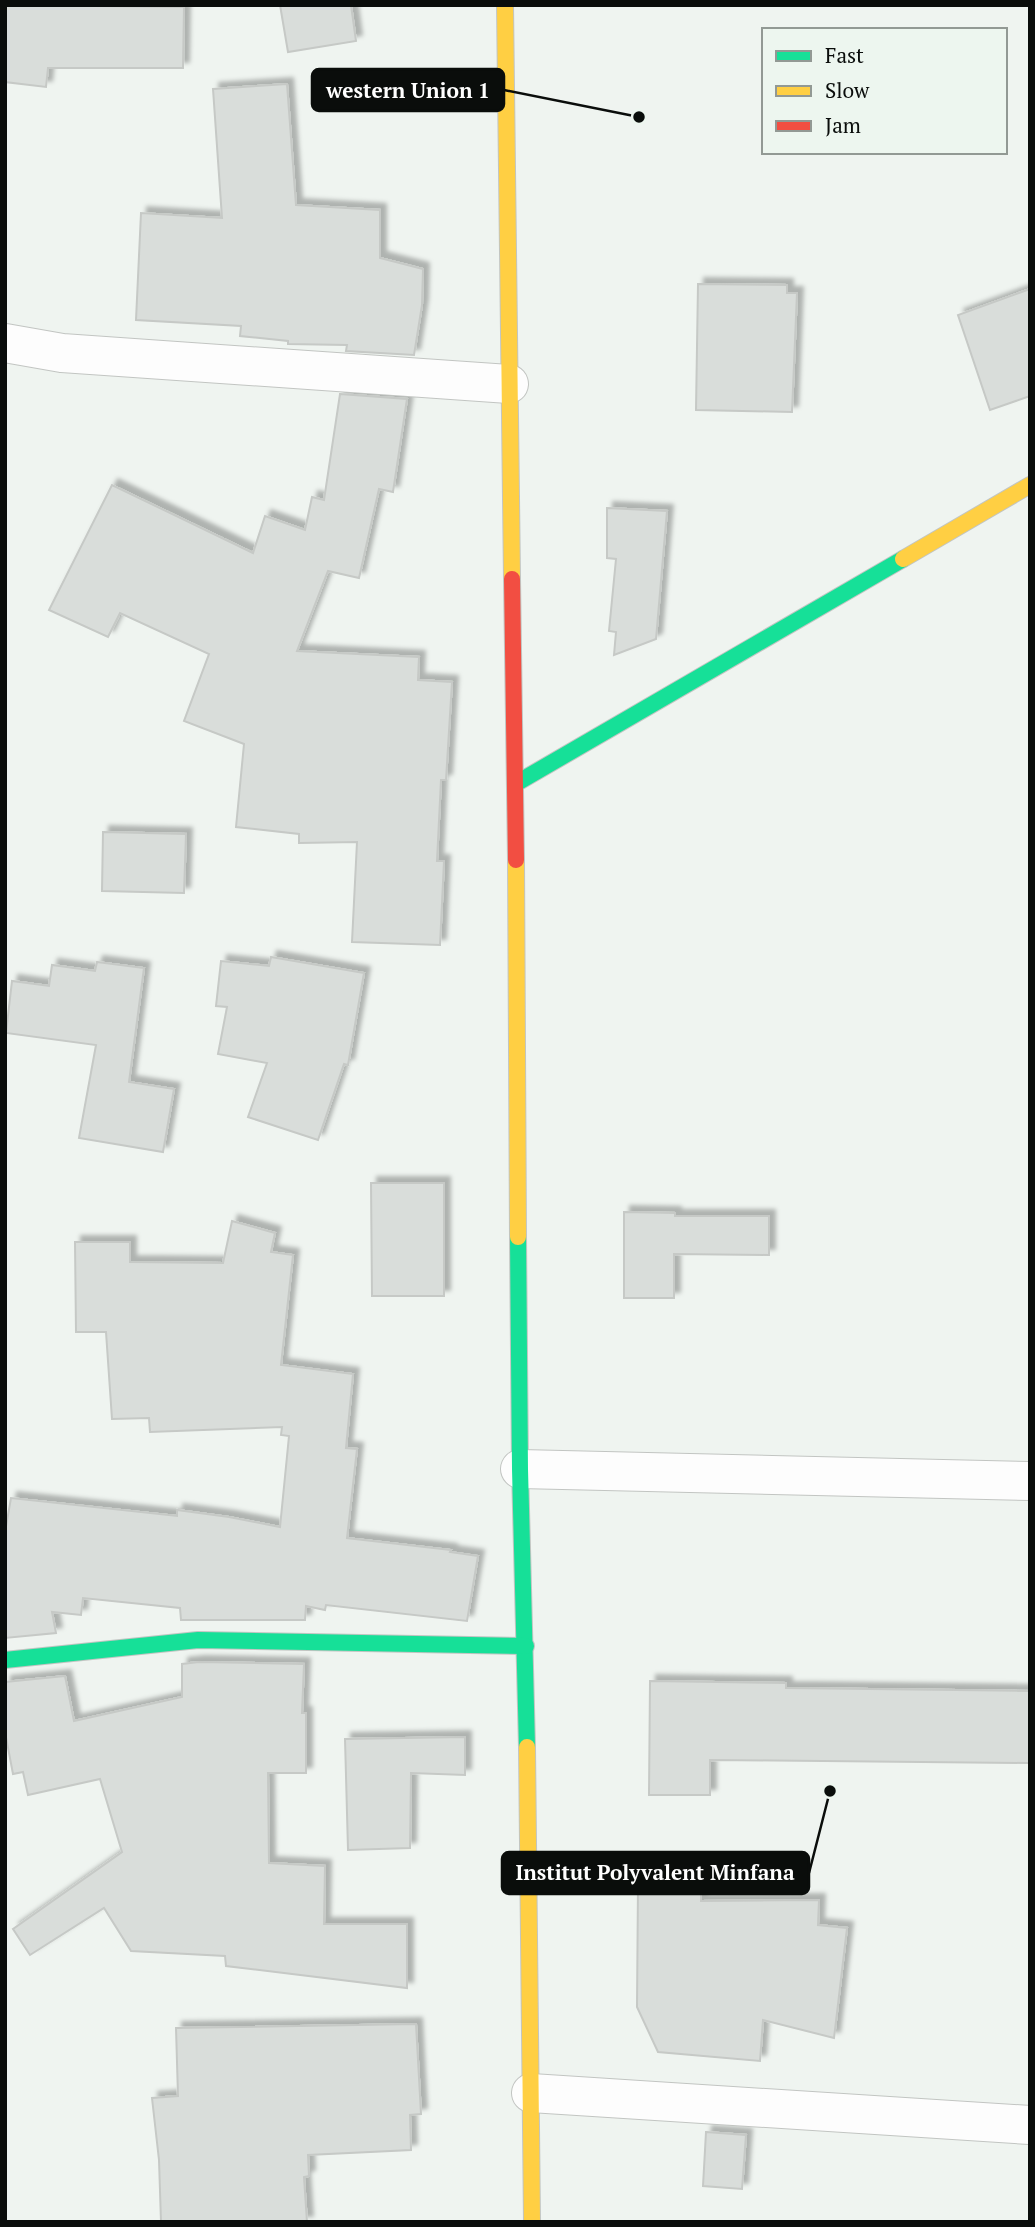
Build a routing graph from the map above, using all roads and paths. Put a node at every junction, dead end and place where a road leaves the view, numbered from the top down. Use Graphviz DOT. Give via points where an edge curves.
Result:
graph roads {
  1 [pos="505,5"];
  2 [pos="5,343"];
  3 [pos="509,384"];
  4 [pos="1030,485"];
  5 [pos="515,783"];
  6 [pos="520,1469"];
  7 [pos="1030,1481"];
  8 [pos="526,1646"];
  9 [pos="5,1660"];
  10 [pos="531,2093"];
  11 [pos="1030,2125"];
  12 [pos="532,2222"];
  1 -- 3 [label="main road"];
  2 -- 3 [label="street" via="62,353"];
  3 -- 5 [label="main road"];
  4 -- 5 [label="main road"];
  5 -- 6 [label="main road"];
  6 -- 7 [label="street"];
  6 -- 8 [label="main road"];
  8 -- 9 [label="main road" via="198,1640"];
  8 -- 10 [label="main road"];
  10 -- 11 [label="street"];
  10 -- 12 [label="main road"];
}
